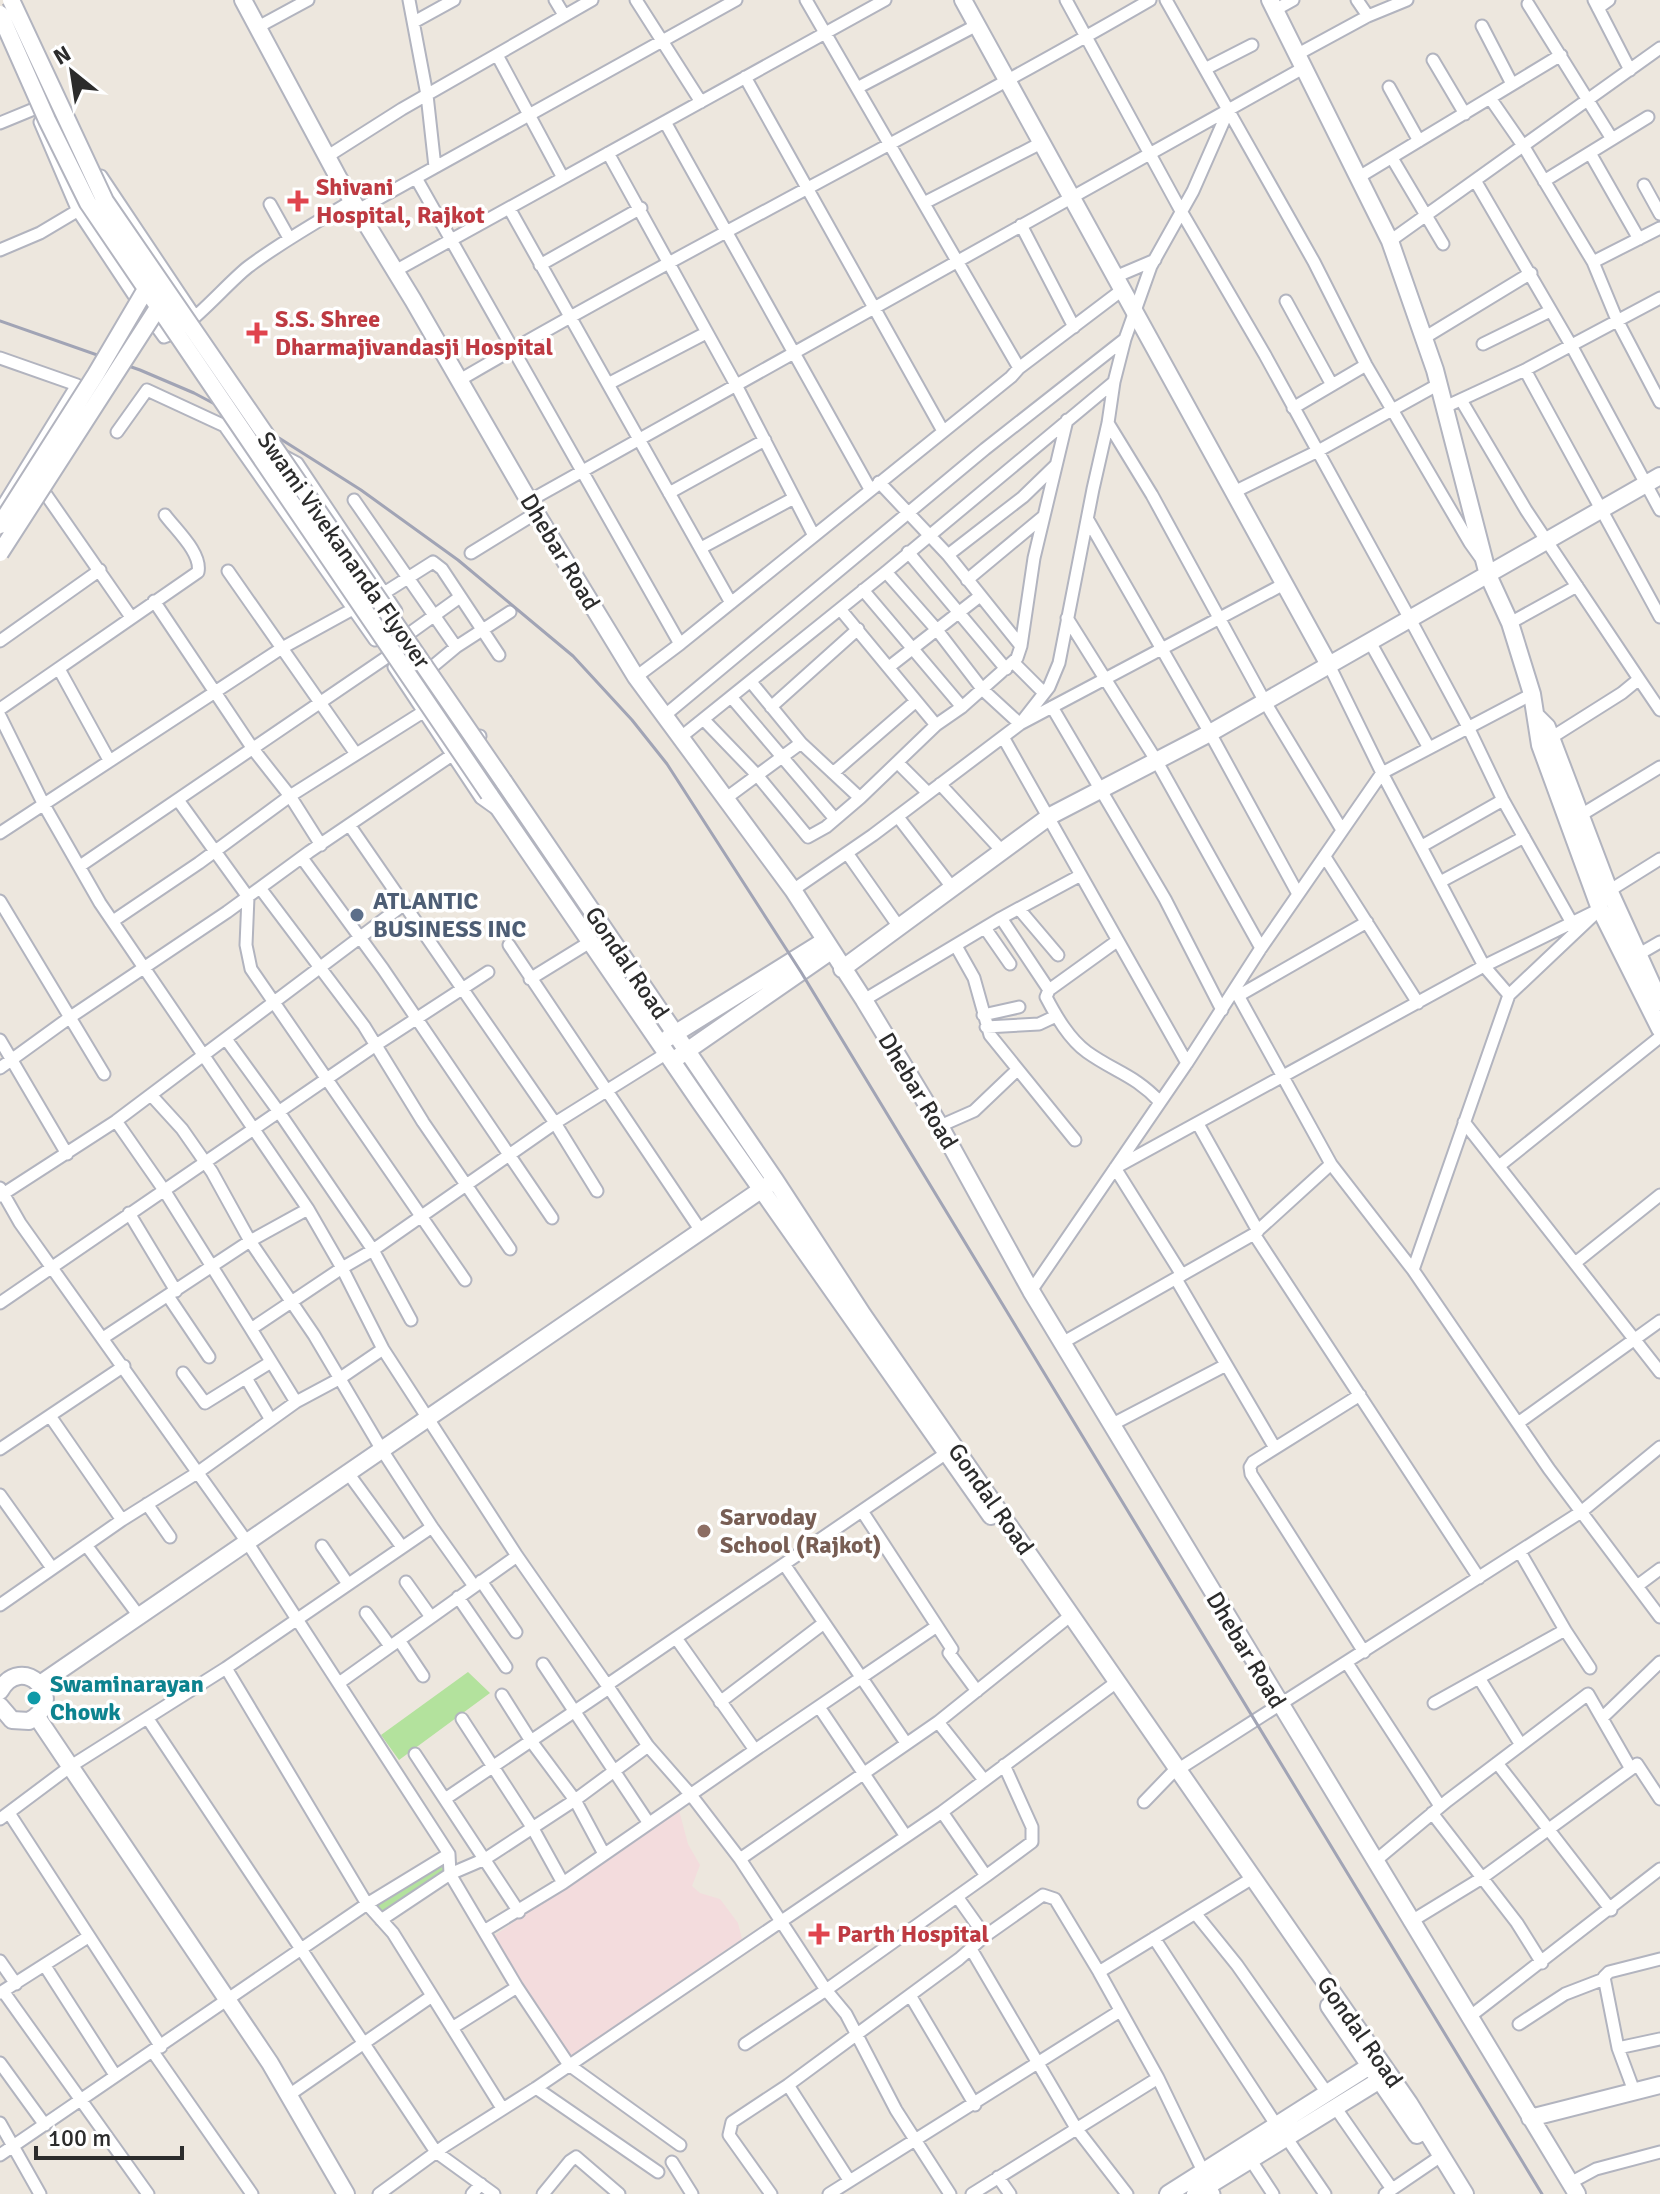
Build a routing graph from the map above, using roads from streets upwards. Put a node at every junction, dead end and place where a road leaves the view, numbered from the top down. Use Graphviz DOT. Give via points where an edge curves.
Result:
graph roads {
  1 [pos="11,0"];
  2 [pos="20,0"];
  3 [pos="243,0"];
  4 [pos="308,0"];
  5 [pos="409,0"];
  6 [pos="454,0"];
  7 [pos="555,0"];
  8 [pos="592,0"];
  9 [pos="636,0"];
  10 [pos="736,0"];
  11 [pos="806,0"];
  12 [pos="885,0"];
  13 [pos="963,0"];
  14 [pos="1066,0"];
  15 [pos="1150,0"];
  16 [pos="1166,0"];
  17 [pos="1293,0"];
  18 [pos="1357,0"];
  19 [pos="1407,0"];
  20 [pos="1609,0"];
  21 [pos="1528,4"];
  22 [pos="1596,4"];
  23 [pos="1272,5"];
  24 [pos="0,14"];
  25 [pos="564,15"];
  26 [pos="1368,16"];
  27 [pos="414,22"];
  28 [pos="977,25"];
  29 [pos="1482,26"];
  30 [pos="258,27"];
  31 [pos="0,31"];
  32 [pos="825,33"];
  33 [pos="1087,36"];
  34 [pos="662,40"];
  35 [pos="1252,45"];
  36 [pos="1660,48"];
  37 [pos="497,55"];
  38 [pos="1561,55"];
  39 [pos="1301,60"];
  40 [pos="1433,60"];
  41 [pos="1205,69"];
  42 [pos="1630,70"];
  43 [pos="745,77"];
  44 [pos="1007,82"];
  45 [pos="1512,84"];
  46 [pos="1389,87"];
  47 [pos="857,88"];
  48 [pos="427,95"];
  49 [pos="1490,98"];
  50 [pos="1588,101"];
  51 [pos="701,102"];
  52 [pos="34,109"];
  53 [pos="1229,109"];
  54 [pos="1465,114"];
  55 [pos="528,117"];
  56 [pos="1648,117"];
  57 [pos="665,122"];
  58 [pos="0,123"];
  59 [pos="1612,139"];
  60 [pos="1419,141"];
  61 [pos="889,143"];
  62 [pos="1041,143"];
  63 [pos="1524,147"];
  64 [pos="608,153"];
  65 [pos="1151,153"];
  66 [pos="1590,153"];
  67 [pos="328,156"];
  68 [pos="1392,158"];
  69 [pos="435,167"];
  70 [pos="1359,177"];
  71 [pos="416,178"];
  72 [pos="563,178"];
  73 [pos="1544,181"];
  74 [pos="1476,182"];
  75 [pos="1644,185"];
  76 [pos="807,189"];
  77 [pos="109,190"];
  78 [pos="1071,197"];
  79 [pos="924,203"];
  80 [pos="270,204"];
  81 [pos="355,206"];
  82 [pos="509,208"];
  83 [pos="641,208"];
  84 [pos="78,211"];
  85 [pos="1181,211"];
  86 [pos="1660,214"];
  87 [pos="1427,216"];
  88 [pos="1021,225"];
  89 [pos="1660,228"];
  90 [pos="726,232"];
  91 [pos="289,238"];
  92 [pos="1639,239"];
  93 [pos="451,240"];
  94 [pos="1390,241"];
  95 [pos="1443,244"];
  96 [pos="0,250"];
  97 [pos="1155,260"];
  98 [pos="669,261"];
  99 [pos="957,261"];
  100 [pos="1593,262"];
  101 [pos="540,265"];
  102 [pos="395,271"];
  103 [pos="1531,273"];
  104 [pos="151,284"];
  105 [pos="1119,284"];
  106 [pos="1660,298"];
  107 [pos="1286,301"];
  108 [pos="164,302"];
  109 [pos="874,308"];
  110 [pos="1550,311"];
  111 [pos="1135,312"];
  112 [pos="194,315"];
  113 [pos="570,317"];
  114 [pos="1617,320"];
  115 [pos="1074,327"];
  116 [pos="706,333"];
  117 [pos="1424,338"];
  118 [pos="1125,339"];
  119 [pos="1483,344"];
  120 [pos="1571,345"];
  121 [pos="513,349"];
  122 [pos="794,353"];
  123 [pos="0,358"];
  124 [pos="1366,365"];
  125 [pos="1019,368"];
  126 [pos="1525,370"];
  127 [pos="458,381"];
  128 [pos="1114,382"];
  129 [pos="608,384"];
  130 [pos="1439,384"];
  131 [pos="736,385"];
  132 [pos="1332,385"];
  133 [pos="1461,400"];
  134 [pos="1660,402"];
  135 [pos="1445,407"];
  136 [pos="1293,408"];
  137 [pos="1393,410"];
  138 [pos="1067,419"];
  139 [pos="1108,423"];
  140 [pos="223,424"];
  141 [pos="943,431"];
  142 [pos="117,432"];
  143 [pos="639,439"];
  144 [pos="765,440"];
  145 [pos="1318,451"];
  146 [pos="1056,465"];
  147 [pos="26,467"];
  148 [pos="582,471"];
  149 [pos="1654,480"];
  150 [pos="874,486"];
  151 [pos="1234,492"];
  152 [pos="669,493"];
  153 [pos="794,498"];
  154 [pos="354,500"];
  155 [pos="532,507"];
  156 [pos="0,510"];
  157 [pos="1602,510"];
  158 [pos="1660,510"];
  159 [pos="909,513"];
  160 [pos="165,515"];
  161 [pos="1044,516"];
  162 [pos="1088,520"];
  163 [pos="0,525"];
  164 [pos="813,534"];
  165 [pos="929,534"];
  166 [pos="1547,541"];
  167 [pos="701,548"];
  168 [pos="908,552"];
  169 [pos="0,553"];
  170 [pos="471,553"];
  171 [pos="948,555"];
  172 [pos="1487,569"];
  173 [pos="100,570"];
  174 [pos="228,571"];
  175 [pos="886,572"];
  176 [pos="409,580"];
  177 [pos="967,580"];
  178 [pos="1284,584"];
  179 [pos="1577,586"];
  180 [pos="863,590"];
  181 [pos="384,593"];
  182 [pos="980,596"];
  183 [pos="460,597"];
  184 [pos="154,601"];
  185 [pos="731,603"];
  186 [pos="353,609"];
  187 [pos="840,609"];
  188 [pos="510,612"];
  189 [pos="959,612"];
  190 [pos="432,615"];
  191 [pos="131,617"];
  192 [pos="1660,617"];
  193 [pos="1067,618"];
  194 [pos="1218,618"];
  195 [pos="1410,619"];
  196 [pos="1510,623"];
  197 [pos="858,629"];
  198 [pos="482,630"];
  199 [pos="937,630"];
  200 [pos="410,633"];
  201 [pos="0,641"];
  202 [pos="1370,642"];
  203 [pos="680,644"];
  204 [pos="1021,646"];
  205 [pos="456,647"];
  206 [pos="282,648"];
  207 [pos="913,648"];
  208 [pos="1162,648"];
  209 [pos="499,655"];
  210 [pos="387,657"];
  211 [pos="1329,665"];
  212 [pos="1010,666"];
  213 [pos="432,667"];
  214 [pos="889,667"];
  215 [pos="59,669"];
  216 [pos="636,677"];
  217 [pos="1639,679"];
  218 [pos="1104,680"];
  219 [pos="751,682"];
  220 [pos="983,690"];
  221 [pos="216,691"];
  222 [pos="1044,693"];
  223 [pos="1532,694"];
  224 [pos="732,698"];
  225 [pos="916,701"];
  226 [pos="318,702"];
  227 [pos="1265,702"];
  228 [pos="771,707"];
  229 [pos="962,707"];
  230 [pos="1052,707"];
  231 [pos="0,709"];
  232 [pos="1660,710"];
  233 [pos="423,712"];
  234 [pos="0,716"];
  235 [pos="664,716"];
  236 [pos="704,720"];
  237 [pos="1020,724"];
  238 [pos="936,725"];
  239 [pos="1468,727"];
  240 [pos="1210,733"];
  241 [pos="481,736"];
  242 [pos="681,737"];
  243 [pos="1003,737"];
  244 [pos="1546,741"];
  245 [pos="801,743"];
  246 [pos="1429,748"];
  247 [pos="253,749"];
  248 [pos="356,754"];
  249 [pos="453,756"];
  250 [pos="782,757"];
  251 [pos="109,760"];
  252 [pos="1156,760"];
  253 [pos="898,763"];
  254 [pos="1660,767"];
  255 [pos="833,773"];
  256 [pos="1382,773"];
  257 [pos="757,775"];
  258 [pos="940,784"];
  259 [pos="1101,789"];
  260 [pos="928,793"];
  261 [pos="290,796"];
  262 [pos="860,798"];
  263 [pos="725,799"];
  264 [pos="178,800"];
  265 [pos="1503,800"];
  266 [pos="518,802"];
  267 [pos="44,805"];
  268 [pos="502,813"];
  269 [pos="1050,816"];
  270 [pos="898,817"];
  271 [pos="835,819"];
  272 [pos="1574,819"];
  273 [pos="350,826"];
  274 [pos="1342,830"];
  275 [pos="0,833"];
  276 [pos="1524,837"];
  277 [pos="321,845"];
  278 [pos="1422,846"];
  279 [pos="1002,851"];
  280 [pos="214,853"];
  281 [pos="847,853"];
  282 [pos="1325,857"];
  283 [pos="302,858"];
  284 [pos="1660,859"];
  285 [pos="80,866"];
  286 [pos="1081,875"];
  287 [pos="1440,882"];
  288 [pos="951,886"];
  289 [pos="260,888"];
  290 [pos="793,890"];
  291 [pos="1298,894"];
  292 [pos="248,897"];
  293 [pos="1602,899"];
  294 [pos="0,901"];
  295 [pos="403,905"];
  296 [pos="1019,909"];
  297 [pos="1001,918"];
  298 [pos="113,921"];
  299 [pos="1367,922"];
  300 [pos="1572,923"];
  301 [pos="899,927"];
  302 [pos="985,928"];
  303 [pos="361,938"];
  304 [pos="1117,941"];
  305 [pos="590,942"];
  306 [pos="1660,942"];
  307 [pos="509,945"];
  308 [pos="827,946"];
  309 [pos="956,946"];
  310 [pos="1261,948"];
  311 [pos="1058,955"];
  312 [pos="1632,957"];
  313 [pos="1010,964"];
  314 [pos="1484,966"];
  315 [pos="145,968"];
  316 [pos="319,969"];
  317 [pos="842,969"];
  318 [pos="488,972"];
  319 [pos="530,979"];
  320 [pos="461,988"];
  321 [pos="1049,990"];
  322 [pos="1237,993"];
  323 [pos="1509,995"];
  324 [pos="864,1000"];
  325 [pos="275,1002"];
  326 [pos="1660,1002"];
  327 [pos="1418,1003"];
  328 [pos="1019,1007"];
  329 [pos="1222,1010"];
  330 [pos="983,1015"];
  331 [pos="1056,1016"];
  332 [pos="69,1018"];
  333 [pos="415,1019"];
  334 [pos="986,1027"];
  335 [pos="1659,1029"];
  336 [pos="675,1033"];
  337 [pos="226,1039"];
  338 [pos="0,1040"];
  339 [pos="376,1045"];
  340 [pos="687,1051"];
  341 [pos="666,1053"];
  342 [pos="204,1055"];
  343 [pos="12,1058"];
  344 [pos="1187,1063"];
  345 [pos="0,1068"];
  346 [pos="1017,1070"];
  347 [pos="104,1074"];
  348 [pos="1284,1078"];
  349 [pos="326,1080"];
  350 [pos="607,1091"];
  351 [pos="151,1095"];
  352 [pos="1160,1102"];
  353 [pos="279,1112"];
  354 [pos="116,1121"];
  355 [pos="1464,1122"];
  356 [pos="555,1123"];
  357 [pos="1198,1124"];
  358 [pos="940,1126"];
  359 [pos="253,1130"];
  360 [pos="1075,1140"];
  361 [pos="67,1154"];
  362 [pos="510,1155"];
  363 [pos="205,1163"];
  364 [pos="1331,1164"];
  365 [pos="1499,1166"];
  366 [pos="1115,1168"];
  367 [pos="769,1184"];
  368 [pos="465,1185"];
  369 [pos="164,1190"];
  370 [pos="597,1191"];
  371 [pos="1,1192"];
  372 [pos="1660,1195"];
  373 [pos="308,1209"];
  374 [pos="129,1213"];
  375 [pos="420,1216"];
  376 [pos="552,1218"];
  377 [pos="701,1231"];
  378 [pos="1256,1233"];
  379 [pos="250,1241"];
  380 [pos="510,1249"];
  381 [pos="373,1250"];
  382 [pos="1575,1263"];
  383 [pos="51,1267"];
  384 [pos="211,1268"];
  385 [pos="342,1268"];
  386 [pos="1413,1270"];
  387 [pos="1179,1277"];
  388 [pos="465,1280"];
  389 [pos="1031,1291"];
  390 [pos="172,1294"];
  391 [pos="291,1302"];
  392 [pos="0,1303"];
  393 [pos="411,1320"];
  394 [pos="1660,1321"];
  395 [pos="251,1329"];
  396 [pos="103,1338"];
  397 [pos="1635,1340"];
  398 [pos="1062,1343"];
  399 [pos="383,1349"];
  400 [pos="209,1357"];
  401 [pos="271,1362"];
  402 [pos="1226,1365"];
  403 [pos="124,1366"];
  404 [pos="1660,1372"];
  405 [pos="183,1373"];
  406 [pos="246,1378"];
  407 [pos="339,1379"];
  408 [pos="1360,1395"];
  409 [pos="296,1402"];
  410 [pos="50,1416"];
  411 [pos="429,1417"];
  412 [pos="271,1420"];
  413 [pos="1518,1423"];
  414 [pos="1111,1425"];
  415 [pos="1660,1447"];
  416 [pos="1275,1448"];
  417 [pos="0,1449"];
  418 [pos="382,1450"];
  419 [pos="945,1454"];
  420 [pos="197,1473"];
  421 [pos="348,1473"];
  422 [pos="0,1495"];
  423 [pos="147,1504"];
  424 [pos="862,1511"];
  425 [pos="1581,1512"];
  426 [pos="122,1520"];
  427 [pos="432,1527"];
  428 [pos="170,1537"];
  429 [pos="247,1542"];
  430 [pos="86,1545"];
  431 [pos="322,1546"];
  432 [pos="402,1547"];
  433 [pos="1520,1552"];
  434 [pos="517,1556"];
  435 [pos="784,1564"];
  436 [pos="52,1568"];
  437 [pos="1660,1569"];
  438 [pos="1479,1578"];
  439 [pos="406,1582"];
  440 [pos="348,1584"];
  441 [pos="477,1584"];
  442 [pos="1637,1586"];
  443 [pos="458,1597"];
  444 [pos="0,1605"];
  445 [pos="366,1613"];
  446 [pos="139,1616"];
  447 [pos="431,1617"];
  448 [pos="1660,1617"];
  449 [pos="297,1619"];
  450 [pos="1065,1620"];
  451 [pos="824,1623"];
  452 [pos="937,1626"];
  453 [pos="1565,1630"];
  454 [pos="516,1632"];
  455 [pos="676,1638"];
  456 [pos="394,1643"];
  457 [pos="1364,1652"];
  458 [pos="1660,1662"];
  459 [pos="1347,1663"];
  460 [pos="543,1664"];
  461 [pos="506,1667"];
  462 [pos="226,1668"];
  463 [pos="1590,1668"];
  464 [pos="423,1676"];
  465 [pos="1479,1678"];
  466 [pos="3,1679"];
  467 [pos="861,1679"];
  468 [pos="339,1683"];
  469 [pos="40,1684"];
  470 [pos="1114,1684"];
  471 [pos="608,1686"];
  472 [pos="977,1691"];
  473 [pos="502,1695"];
  474 [pos="720,1702"];
  475 [pos="1434,1703"];
  476 [pos="0,1707"];
  477 [pos="819,1707"];
  478 [pos="1280,1707"];
  479 [pos="573,1711"];
  480 [pos="37,1717"];
  481 [pos="1602,1718"];
  482 [pos="148,1719"];
  483 [pos="462,1719"];
  484 [pos="938,1722"];
  485 [pos="531,1741"];
  486 [pos="906,1743"];
  487 [pos="1521,1745"];
  488 [pos="648,1746"];
  489 [pos="755,1750"];
  490 [pos="415,1754"];
  491 [pos="1497,1763"];
  492 [pos="1004,1765"];
  493 [pos="71,1766"];
  494 [pos="493,1768"];
  495 [pos="1631,1769"];
  496 [pos="613,1771"];
  497 [pos="1175,1772"];
  498 [pos="864,1774"];
  499 [pos="984,1780"];
  500 [pos="691,1795"];
  501 [pos="445,1799"];
  502 [pos="1660,1799"];
  503 [pos="575,1800"];
  504 [pos="1144,1802"];
  505 [pos="1436,1810"];
  506 [pos="942,1812"];
  507 [pos="4,1816"];
  508 [pos="648,1822"];
  509 [pos="532,1827"];
  510 [pos="1547,1830"];
  511 [pos="905,1835"];
  512 [pos="449,1854"];
  513 [pos="604,1854"];
  514 [pos="485,1859"];
  515 [pos="740,1859"];
  516 [pos="1374,1862"];
  517 [pos="1660,1869"];
  518 [pos="450,1874"];
  519 [pos="986,1876"];
  520 [pos="1482,1878"];
  521 [pos="1246,1882"];
  522 [pos="563,1883"];
  523 [pos="958,1898"];
  524 [pos="367,1904"];
  525 [pos="1611,1910"];
  526 [pos="519,1912"];
  527 [pos="1195,1913"];
  528 [pos="381,1920"];
  529 [pos="781,1921"];
  530 [pos="1410,1922"];
  531 [pos="484,1931"];
  532 [pos="985,1936"];
  533 [pos="88,1937"];
  534 [pos="1154,1938"];
  535 [pos="971,1949"];
  536 [pos="303,1950"];
  537 [pos="1660,1959"];
  538 [pos="0,1961"];
  539 [pos="1542,1963"];
  540 [pos="45,1966"];
  541 [pos="1099,1972"];
  542 [pos="1604,1979"];
  543 [pos="16,1984"];
  544 [pos="517,1987"];
  545 [pos="826,1990"];
  546 [pos="2,1992"];
  547 [pos="910,1995"];
  548 [pos="432,1996"];
  549 [pos="228,1999"];
  550 [pos="1120,2011"];
  551 [pos="1468,2018"];
  552 [pos="1519,2024"];
  553 [pos="452,2028"];
  554 [pos="856,2034"];
  555 [pos="1660,2039"];
  556 [pos="365,2042"];
  557 [pos="745,2044"];
  558 [pos="1618,2048"];
  559 [pos="157,2049"];
  560 [pos="0,2063"];
  561 [pos="1038,2064"];
  562 [pos="569,2065"];
  563 [pos="1379,2071"];
  564 [pos="115,2075"];
  565 [pos="1158,2078"];
  566 [pos="788,2085"];
  567 [pos="1660,2085"];
  568 [pos="536,2088"];
  569 [pos="1634,2091"];
  570 [pos="289,2095"];
  571 [pos="1660,2096"];
  572 [pos="82,2100"];
  573 [pos="1331,2100"];
  574 [pos="975,2105"];
  575 [pos="502,2108"];
  576 [pos="1533,2122"];
  577 [pos="0,2123"];
  578 [pos="45,2125"];
  579 [pos="1076,2128"];
  580 [pos="1281,2131"];
  581 [pos="915,2141"];
  582 [pos="680,2145"];
  583 [pos="15,2146"];
  584 [pos="436,2152"];
  585 [pos="1660,2152"];
  586 [pos="0,2155"];
  587 [pos="1250,2159"];
  588 [pos="1435,2160"];
  589 [pos="672,2162"];
  590 [pos="658,2172"];
  591 [pos="998,2177"];
  592 [pos="849,2180"];
  593 [pos="481,2184"];
  594 [pos="1205,2186"];
  595 [pos="1573,2189"];
  596 [pos="1388,2192"];
  597 [pos="40,2194"];
  598 [pos="148,2194"];
  599 [pos="252,2194"];
  600 [pos="346,2194"];
  601 [pos="379,2194"];
  602 [pos="472,2194"];
  603 [pos="494,2194"];
  604 [pos="543,2194"];
  605 [pos="619,2194"];
  606 [pos="692,2194"];
  607 [pos="771,2194"];
  608 [pos="829,2194"];
  609 [pos="950,2194"];
  610 [pos="972,2194"];
  611 [pos="1010,2194"];
  612 [pos="1127,2194"];
  613 [pos="1168,2194"];
  614 [pos="1273,2194"];
  615 [pos="1325,2194"];
  616 [pos="1455,2194"];
  617 [pos="1465,2194"];
  1 -- 104 [label="street, Swami Vivekananda Flyover, bridge" via="105,201"];
  2 -- 77 [label="street"];
  3 -- 30 [label="street, Dhebar Road"];
  4 -- 30 [label="street"];
  5 -- 27 [label="street"];
  6 -- 27 [label="street"];
  7 -- 25 [label="street"];
  8 -- 25 [label="street"];
  9 -- 34 [label="street"];
  10 -- 34 [label="street"];
  11 -- 32 [label="street"];
  12 -- 32 [label="street"];
  13 -- 28 [label="street"];
  14 -- 33 [label="street"];
  15 -- 33 [label="street"];
  16 -- 41 [label="street"];
  17 -- 23 [label="street"];
  18 -- 26 [label="street"];
  19 -- 26 [label="street"];
  20 -- 22 [label="street"];
  21 -- 38 [label="street"];
  22 -- 42 [label="street"];
  23 -- 39 [label="street"];
  24 -- 104 [label="street, Swami Vivekananda Flyover, bridge" via="88,203"];
  25 -- 37 [label="street"];
  26 -- 39 [label="street"];
  27 -- 48 [label="street"];
  28 -- 44 [label="street"];
  28 -- 47 [label="street"];
  29 -- 45 [label="street"];
  30 -- 67 [label="street, Dhebar Road"];
  31 -- 52 [label="street"];
  32 -- 43 [label="street"];
  32 -- 47 [label="street"];
  33 -- 44 [label="street"];
  33 -- 65 [label="street"];
  34 -- 51 [label="street"];
  34 -- 55 [label="street"];
  35 -- 41 [label="street"];
  36 -- 42 [label="street"];
  37 -- 48 [label="street"];
  37 -- 55 [label="street"];
  38 -- 45 [label="street"];
  38 -- 50 [label="street"];
  39 -- 53 [label="street"];
  39 -- 70 [label="street"];
  40 -- 54 [label="street"];
  41 -- 53 [label="street"];
  42 -- 50 [label="street"];
  43 -- 51 [label="street"];
  43 -- 76 [label="street"];
  44 -- 61 [label="street"];
  44 -- 62 [label="street"];
  45 -- 49 [label="street"];
  46 -- 60 [label="street"];
  47 -- 61 [label="street"];
  48 -- 67 [label="street"];
  48 -- 69 [label="street"];
  49 -- 54 [label="street"];
  49 -- 63 [label="street"];
  50 -- 59 [label="street"];
  50 -- 63 [label="street"];
  51 -- 57 [label="street"];
  52 -- 58 [label="street"];
  52 -- 84 [label="street"];
  53 -- 65 [label="street"];
  53 -- 85 [label="street"];
  53 -- 124 [label="street"];
  54 -- 60 [label="street"];
  55 -- 69 [label="street"];
  55 -- 72 [label="street"];
  56 -- 59 [label="street"];
  57 -- 64 [label="street"];
  57 -- 90 [label="street"];
  59 -- 66 [label="street"];
  60 -- 68 [label="street"];
  61 -- 76 [label="street"];
  61 -- 79 [label="street"];
  62 -- 78 [label="street"];
  62 -- 79 [label="street"];
  63 -- 73 [label="street"];
  63 -- 74 [label="street"];
  64 -- 72 [label="street"];
  64 -- 83 [label="street"];
  65 -- 78 [label="street"];
  65 -- 85 [label="street"];
  66 -- 73 [label="street"];
  66 -- 92 [label="street"];
  67 -- 81 [label="street, Dhebar Road"];
  68 -- 70 [label="street"];
  68 -- 87 [label="street"];
  69 -- 71 [label="street"];
  70 -- 94 [label="street"];
  71 -- 81 [label="street"];
  71 -- 93 [label="street"];
  72 -- 82 [label="street"];
  73 -- 100 [label="street"];
  74 -- 87 [label="street"];
  74 -- 103 [label="street"];
  75 -- 86 [label="street"];
  76 -- 90 [label="street"];
  76 -- 109 [label="street"];
  77 -- 84 [label="street"];
  77 -- 112 [label="street"];
  78 -- 88 [label="street"];
  78 -- 105 [label="street"];
  79 -- 99 [label="street"];
  80 -- 91 [label="street"];
  81 -- 91 [label="street"];
  81 -- 102 [label="street, Dhebar Road"];
  82 -- 93 [label="street"];
  82 -- 101 [label="street"];
  83 -- 98 [label="street"];
  83 -- 101 [label="street"];
  84 -- 96 [label="street"];
  84 -- 112 [label="street" via="164,337 181,330"];
  85 -- 97 [label="street"];
  85 -- 136 [label="street"];
  87 -- 94 [label="street"];
  87 -- 95 [label="street"];
  88 -- 99 [label="street"];
  88 -- 115 [label="street"];
  89 -- 92 [label="street"];
  90 -- 98 [label="street"];
  90 -- 122 [label="street"];
  91 -- 112 [label="street"];
  92 -- 100 [label="street"];
  93 -- 102 [label="street"];
  93 -- 121 [label="street"];
  94 -- 117 [label="street"];
  97 -- 105 [label="street"];
  97 -- 111 [label="street"];
  98 -- 113 [label="street"];
  98 -- 116 [label="street"];
  99 -- 109 [label="street"];
  99 -- 125 [label="street"];
  100 -- 114 [label="street"];
  101 -- 113 [label="street"];
  102 -- 127 [label="street, Dhebar Road"];
  103 -- 110 [label="street"];
  103 -- 117 [label="street"];
  104 -- 108 [label="street, Swami Vivekananda Flyover, bridge"];
  104 -- 163 [label="street, bridge"];
  105 -- 111 [label="street"];
  105 -- 115 [label="street"];
  106 -- 114 [label="street"];
  107 -- 132 [label="street"];
  108 -- 169 [label="street, bridge"];
  108 -- 266 [label="street, Swami Vivekananda Flyover, bridge"];
  108 -- 268 [label="street, Swami Vivekananda Flyover, bridge"];
  109 -- 122 [label="street"];
  109 -- 141 [label="street"];
  110 -- 119 [label="street"];
  110 -- 120 [label="street"];
  111 -- 118 [label="street"];
  111 -- 151 [label="street"];
  113 -- 121 [label="street"];
  113 -- 129 [label="street"];
  114 -- 120 [label="street"];
  114 -- 134 [label="street"];
  115 -- 125 [label="street"];
  116 -- 129 [label="street"];
  116 -- 131 [label="street"];
  117 -- 130 [label="street"];
  118 -- 128 [label="street"];
  118 -- 159 [label="street"];
  120 -- 126 [label="street"];
  120 -- 149 [label="street"];
  121 -- 127 [label="street"];
  121 -- 148 [label="street"];
  122 -- 131 [label="street"];
  122 -- 150 [label="street"];
  123 -- 147 [label="street" via="77,385"];
  124 -- 132 [label="street"];
  124 -- 137 [label="street"];
  125 -- 141 [label="street"];
  126 -- 133 [label="street"];
  126 -- 157 [label="street"];
  127 -- 155 [label="street, Dhebar Road"];
  128 -- 138 [label="street"];
  128 -- 139 [label="street"];
  129 -- 143 [label="street"];
  130 -- 135 [label="street"];
  130 -- 137 [label="street"];
  131 -- 143 [label="street"];
  131 -- 144 [label="street"];
  132 -- 136 [label="street"];
  133 -- 135 [label="street"];
  133 -- 166 [label="street"];
  135 -- 172 [label="street"];
  136 -- 145 [label="street"];
  137 -- 145 [label="street"];
  137 -- 172 [label="street"];
  138 -- 146 [label="street"];
  138 -- 165 [label="street"];
  139 -- 162 [label="street"];
  139 -- 194 [label="street"];
  140 -- 142 [label="street" via="147,390"];
  140 -- 181 [label="street" via="297,463"];
  140 -- 186 [label="street"];
  141 -- 150 [label="street"];
  143 -- 148 [label="street"];
  143 -- 152 [label="street"];
  144 -- 152 [label="street"];
  144 -- 153 [label="street"];
  145 -- 151 [label="street"];
  145 -- 195 [label="street"];
  146 -- 161 [label="street"];
  146 -- 171 [label="street"];
  147 -- 156 [label="street"];
  147 -- 173 [label="street"];
  148 -- 155 [label="street"];
  148 -- 203 [label="street"];
  149 -- 157 [label="street"];
  149 -- 158 [label="street"];
  150 -- 159 [label="street"];
  150 -- 164 [label="street"];
  151 -- 178 [label="street"];
  152 -- 167 [label="street"];
  153 -- 164 [label="street"];
  153 -- 167 [label="street"];
  154 -- 176 [label="street"];
  155 -- 170 [label="street"];
  155 -- 216 [label="street, Dhebar Road"];
  157 -- 166 [label="street"];
  157 -- 192 [label="street"];
  159 -- 165 [label="street"];
  159 -- 235 [label="street"];
  160 -- 184 [label="street" via="199,567 194,576"];
  161 -- 177 [label="street"];
  161 -- 204 [label="street"];
  162 -- 193 [label="street"];
  162 -- 208 [label="street"];
  164 -- 185 [label="street"];
  165 -- 168 [label="street"];
  165 -- 171 [label="street"];
  166 -- 172 [label="street"];
  166 -- 179 [label="street"];
  167 -- 185 [label="street"];
  168 -- 175 [label="street"];
  168 -- 189 [label="street"];
  171 -- 177 [label="street"];
  172 -- 195 [label="street"];
  172 -- 196 [label="street"];
  173 -- 191 [label="street"];
  173 -- 201 [label="street"];
  174 -- 206 [label="street"];
  175 -- 180 [label="street"];
  175 -- 199 [label="street"];
  176 -- 181 [label="street"];
  176 -- 183 [label="street" via="433,562"];
  176 -- 190 [label="street"];
  177 -- 182 [label="street"];
  178 -- 194 [label="street"];
  178 -- 211 [label="street"];
  179 -- 196 [label="street"];
  179 -- 217 [label="street"];
  180 -- 187 [label="street"];
  180 -- 207 [label="street"];
  181 -- 200 [label="street"];
  182 -- 189 [label="street"];
  182 -- 204 [label="street"];
  183 -- 190 [label="street"];
  183 -- 198 [label="street"];
  184 -- 191 [label="street"];
  184 -- 221 [label="street"];
  185 -- 203 [label="street"];
  186 -- 206 [label="street"];
  186 -- 210 [label="street"];
  187 -- 197 [label="street"];
  187 -- 219 [label="street"];
  188 -- 198 [label="street"];
  189 -- 199 [label="street"];
  189 -- 212 [label="street"];
  190 -- 200 [label="street"];
  190 -- 205 [label="street"];
  191 -- 215 [label="street"];
  193 -- 218 [label="street"];
  193 -- 222 [label="street" via="1055,675"];
  194 -- 208 [label="street"];
  194 -- 227 [label="street"];
  195 -- 202 [label="street"];
  195 -- 239 [label="street"];
  196 -- 223 [label="street"];
  197 -- 214 [label="street"];
  197 -- 228 [label="street"];
  198 -- 205 [label="street"];
  198 -- 209 [label="street"];
  199 -- 207 [label="street"];
  199 -- 220 [label="street"];
  200 -- 213 [label="street"];
  202 -- 211 [label="street"];
  202 -- 246 [label="street"];
  203 -- 216 [label="street"];
  204 -- 212 [label="street"];
  205 -- 213 [label="street"];
  206 -- 221 [label="street"];
  206 -- 226 [label="street"];
  207 -- 214 [label="street"];
  207 -- 229 [label="street"];
  208 -- 218 [label="street"];
  208 -- 240 [label="street"];
  210 -- 226 [label="street"];
  210 -- 233 [label="street"];
  211 -- 227 [label="street"];
  211 -- 256 [label="street"];
  212 -- 220 [label="street"];
  212 -- 222 [label="street"];
  213 -- 241 [label="street"];
  214 -- 225 [label="street"];
  215 -- 231 [label="street"];
  215 -- 251 [label="street"];
  216 -- 235 [label="street, Dhebar Road"];
  217 -- 232 [label="street"];
  217 -- 244 [label="street"];
  218 -- 230 [label="street"];
  218 -- 252 [label="street"];
  219 -- 224 [label="street"];
  219 -- 228 [label="street"];
  220 -- 229 [label="street"];
  220 -- 237 [label="street"];
  221 -- 247 [label="street"];
  221 -- 251 [label="street"];
  222 -- 237 [label="street"];
  223 -- 239 [label="street"];
  223 -- 244 [label="street" via="1536,727"];
  224 -- 236 [label="street"];
  224 -- 250 [label="street"];
  225 -- 238 [label="street"];
  225 -- 255 [label="street"];
  226 -- 247 [label="street"];
  226 -- 248 [label="street"];
  227 -- 240 [label="street"];
  227 -- 274 [label="street"];
  228 -- 245 [label="street"];
  229 -- 238 [label="street"];
  230 -- 237 [label="street"];
  230 -- 259 [label="street"];
  233 -- 248 [label="street"];
  233 -- 249 [label="street"];
  234 -- 267 [label="street"];
  235 -- 242 [label="street, Dhebar Road"];
  236 -- 242 [label="street"];
  236 -- 257 [label="street"];
  237 -- 243 [label="street"];
  238 -- 253 [label="street"];
  239 -- 246 [label="street"];
  239 -- 265 [label="street"];
  240 -- 252 [label="street"];
  240 -- 291 [label="street"];
  241 -- 249 [label="street"];
  241 -- 266 [label="street" via="513,781"];
  242 -- 263 [label="street, Dhebar Road"];
  243 -- 258 [label="street"];
  243 -- 269 [label="street"];
  244 -- 272 [label="street"];
  245 -- 250 [label="street"];
  245 -- 255 [label="street"];
  246 -- 256 [label="street"];
  247 -- 261 [label="street"];
  247 -- 264 [label="street"];
  248 -- 261 [label="street"];
  249 -- 268 [label="street" via="481,798"];
  249 -- 273 [label="street"];
  250 -- 257 [label="street"];
  250 -- 271 [label="street"];
  251 -- 267 [label="street"];
  252 -- 259 [label="street"];
  252 -- 310 [label="street"];
  253 -- 260 [label="street"];
  253 -- 262 [label="street"];
  254 -- 272 [label="street"];
  255 -- 262 [label="street"];
  256 -- 274 [label="street"];
  256 -- 278 [label="street"];
  257 -- 263 [label="street"];
  257 -- 271 [label="street" via="808,837"];
  258 -- 260 [label="street"];
  258 -- 279 [label="street"];
  259 -- 269 [label="street"];
  259 -- 329 [label="street"];
  260 -- 270 [label="street"];
  261 -- 277 [label="street"];
  261 -- 280 [label="street"];
  262 -- 271 [label="street"];
  263 -- 290 [label="street, Dhebar Road"];
  264 -- 280 [label="street"];
  264 -- 285 [label="street"];
  265 -- 276 [label="street"];
  265 -- 278 [label="street"];
  266 -- 336 [label="street, Gondal Road"];
  267 -- 275 [label="street"];
  267 -- 285 [label="street"];
  268 -- 305 [label="street, Gondal Road"];
  269 -- 279 [label="street"];
  269 -- 286 [label="street"];
  270 -- 281 [label="street"];
  270 -- 288 [label="street"];
  272 -- 293 [label="street"];
  273 -- 277 [label="street"];
  273 -- 295 [label="street"];
  274 -- 282 [label="street"];
  276 -- 287 [label="street"];
  276 -- 300 [label="street"];
  277 -- 283 [label="street"];
  278 -- 287 [label="street"];
  279 -- 288 [label="street"];
  280 -- 292 [label="street"];
  280 -- 298 [label="street"];
  281 -- 290 [label="street"];
  281 -- 301 [label="street"];
  282 -- 291 [label="street"];
  282 -- 299 [label="street"];
  283 -- 289 [label="street"];
  283 -- 303 [label="street"];
  284 -- 293 [label="street"];
  285 -- 298 [label="street"];
  286 -- 296 [label="street"];
  286 -- 304 [label="street"];
  287 -- 314 [label="street"];
  288 -- 301 [label="street"];
  289 -- 292 [label="street"];
  289 -- 316 [label="street"];
  290 -- 308 [label="street, Dhebar Road"];
  291 -- 310 [label="street"];
  292 -- 315 [label="street"];
  292 -- 325 [label="street" via="247,959"];
  293 -- 300 [label="street"];
  293 -- 312 [label="street"];
  293 -- 323 [label="street"];
  294 -- 332 [label="street"];
  295 -- 303 [label="street"];
  295 -- 320 [label="street"];
  296 -- 297 [label="street"];
  296 -- 311 [label="street"];
  297 -- 302 [label="street"];
  297 -- 321 [label="street"];
  298 -- 315 [label="street"];
  299 -- 322 [label="street"];
  299 -- 327 [label="street"];
  300 -- 314 [label="street"];
  301 -- 317 [label="street"];
  302 -- 309 [label="street"];
  302 -- 313 [label="street"];
  303 -- 316 [label="street"];
  303 -- 333 [label="street"];
  304 -- 321 [label="street"];
  304 -- 344 [label="street"];
  305 -- 319 [label="street"];
  305 -- 341 [label="street, Gondal Road"];
  306 -- 312 [label="street"];
  307 -- 319 [label="street"];
  308 -- 317 [label="street, Dhebar Road"];
  308 -- 336 [label="street"];
  308 -- 340 [label="street"];
  309 -- 324 [label="street"];
  309 -- 330 [label="street" via="974,978"];
  310 -- 322 [label="street"];
  312 -- 326 [label="street"];
  312 -- 335 [label="street"];
  314 -- 323 [label="street"];
  314 -- 327 [label="street"];
  315 -- 332 [label="street"];
  315 -- 342 [label="street"];
  316 -- 325 [label="street"];
  316 -- 339 [label="street"];
  317 -- 324 [label="street, Dhebar Road"];
  318 -- 320 [label="street"];
  319 -- 350 [label="street"];
  320 -- 333 [label="street"];
  320 -- 356 [label="street"];
  321 -- 331 [label="street" via="1046,997"];
  322 -- 329 [label="street"];
  322 -- 348 [label="street"];
  323 -- 355 [label="street"];
  324 -- 358 [label="street, Dhebar Road"];
  325 -- 337 [label="street"];
  325 -- 349 [label="street"];
  327 -- 348 [label="street"];
  328 -- 330 [label="street"];
  329 -- 344 [label="street"];
  330 -- 334 [label="street"];
  331 -- 334 [label="street" via="1039,1024"];
  331 -- 352 [label="street" via="1085,1051 1137,1080"];
  332 -- 343 [label="street"];
  332 -- 347 [label="street"];
  333 -- 339 [label="street"];
  333 -- 362 [label="street"];
  334 -- 346 [label="street"];
  335 -- 365 [label="street"];
  336 -- 340 [label="street, Gondal Road"];
  336 -- 341 [label="street"];
  337 -- 342 [label="street"];
  337 -- 353 [label="street"];
  338 -- 343 [label="street"];
  339 -- 349 [label="street"];
  339 -- 368 [label="street"];
  340 -- 341 [label="street"];
  340 -- 367 [label="street, Gondal Road"];
  341 -- 350 [label="street"];
  341 -- 367 [label="street, Gondal Road"];
  342 -- 351 [label="street"];
  342 -- 359 [label="street"];
  343 -- 345 [label="street"];
  343 -- 361 [label="street"];
  344 -- 352 [label="street"];
  346 -- 358 [label="street" via="974,1111"];
  346 -- 360 [label="street"];
  348 -- 357 [label="street"];
  348 -- 364 [label="street"];
  349 -- 353 [label="street"];
  349 -- 375 [label="street"];
  350 -- 356 [label="street"];
  350 -- 377 [label="street"];
  351 -- 354 [label="street"];
  351 -- 363 [label="street"];
  352 -- 366 [label="street"];
  353 -- 359 [label="street"];
  353 -- 381 [label="street"];
  354 -- 361 [label="street"];
  354 -- 369 [label="street"];
  355 -- 365 [label="street"];
  355 -- 386 [label="street"];
  356 -- 362 [label="street"];
  356 -- 370 [label="street"];
  357 -- 366 [label="street"];
  357 -- 378 [label="street"];
  358 -- 389 [label="street, Dhebar Road"];
  359 -- 363 [label="street"];
  359 -- 373 [label="street"];
  361 -- 371 [label="street"];
  362 -- 368 [label="street"];
  362 -- 376 [label="street"];
  363 -- 369 [label="street"];
  363 -- 379 [label="street"];
  364 -- 378 [label="street"];
  364 -- 386 [label="street"];
  365 -- 382 [label="street"];
  366 -- 387 [label="street"];
  366 -- 389 [label="street"];
  367 -- 377 [label="street"];
  367 -- 419 [label="street, Gondal Road"];
  367 -- 470 [label="street, Gondal Road"];
  368 -- 375 [label="street"];
  368 -- 380 [label="street"];
  369 -- 374 [label="street"];
  369 -- 384 [label="street"];
  371 -- 383 [label="street"];
  372 -- 382 [label="street"];
  373 -- 379 [label="street"];
  373 -- 385 [label="street"];
  374 -- 383 [label="street"];
  374 -- 390 [label="street"];
  375 -- 381 [label="street"];
  375 -- 388 [label="street"];
  377 -- 411 [label="street"];
  378 -- 387 [label="street"];
  378 -- 408 [label="street"];
  379 -- 384 [label="street"];
  379 -- 391 [label="street"];
  381 -- 385 [label="street"];
  381 -- 393 [label="street"];
  382 -- 397 [label="street"];
  383 -- 392 [label="street"];
  383 -- 396 [label="street"];
  384 -- 390 [label="street"];
  384 -- 395 [label="street"];
  385 -- 391 [label="street"];
  385 -- 399 [label="street"];
  386 -- 413 [label="street"];
  387 -- 398 [label="street"];
  387 -- 402 [label="street"];
  389 -- 398 [label="street, Dhebar Road"];
  390 -- 396 [label="street"];
  390 -- 400 [label="street"];
  391 -- 395 [label="street"];
  391 -- 407 [label="street"];
  394 -- 397 [label="street"];
  395 -- 401 [label="street"];
  396 -- 403 [label="street"];
  397 -- 404 [label="street"];
  397 -- 413 [label="street"];
  398 -- 414 [label="street, Dhebar Road"];
  399 -- 407 [label="street"];
  399 -- 411 [label="street"];
  401 -- 406 [label="street"];
  401 -- 409 [label="street"];
  402 -- 414 [label="street"];
  402 -- 416 [label="street"];
  403 -- 410 [label="street"];
  403 -- 420 [label="street"];
  405 -- 406 [label="street" via="205,1403"];
  406 -- 412 [label="street"];
  407 -- 409 [label="street"];
  407 -- 418 [label="street"];
  408 -- 416 [label="street"];
  408 -- 438 [label="street"];
  409 -- 412 [label="street"];
  410 -- 417 [label="street"];
  410 -- 426 [label="street"];
  411 -- 418 [label="street"];
  411 -- 434 [label="street"];
  412 -- 420 [label="street"];
  413 -- 425 [label="street"];
  414 -- 478 [label="street, Dhebar Road"];
  415 -- 425 [label="street"];
  416 -- 457 [label="street" via="1253,1462 1251,1474"];
  418 -- 421 [label="street"];
  418 -- 427 [label="street"];
  419 -- 424 [label="street"];
  419 -- 450 [label="street, Gondal Road"];
  420 -- 423 [label="street"];
  420 -- 429 [label="street"];
  421 -- 429 [label="street"];
  421 -- 432 [label="street"];
  422 -- 436 [label="street"];
  423 -- 426 [label="street"];
  423 -- 428 [label="street"];
  424 -- 435 [label="street"];
  424 -- 452 [label="street"];
  425 -- 433 [label="street"];
  425 -- 442 [label="street"];
  426 -- 430 [label="street"];
  427 -- 432 [label="street"];
  427 -- 441 [label="street"];
  429 -- 446 [label="street"];
  429 -- 449 [label="street"];
  430 -- 436 [label="street"];
  430 -- 446 [label="street"];
  431 -- 440 [label="street"];
  432 -- 440 [label="street"];
  433 -- 438 [label="street"];
  433 -- 453 [label="street"];
  434 -- 441 [label="street"];
  434 -- 471 [label="street"];
  435 -- 451 [label="street"];
  435 -- 455 [label="street"];
  436 -- 444 [label="street"];
  437 -- 442 [label="street"];
  438 -- 457 [label="street"];
  439 -- 447 [label="street"];
  440 -- 449 [label="street"];
  441 -- 443 [label="street"];
  441 -- 454 [label="street"];
  442 -- 448 [label="street"];
  443 -- 447 [label="street"];
  443 -- 461 [label="street"];
  445 -- 456 [label="street"];
  446 -- 469 [label="street"];
  447 -- 456 [label="street"];
  449 -- 462 [label="street"];
  449 -- 468 [label="street"];
  450 -- 470 [label="street, Gondal Road"];
  450 -- 472 [label="street"];
  451 -- 467 [label="street"];
  451 -- 474 [label="street"];
  452 -- 467 [label="street"];
  452 -- 472 [label="street"];
  453 -- 463 [label="street"];
  453 -- 465 [label="street"];
  455 -- 471 [label="street"];
  455 -- 474 [label="street"];
  456 -- 464 [label="street"];
  456 -- 468 [label="street"];
  457 -- 459 [label="street"];
  458 -- 481 [label="street"];
  459 -- 478 [label="street"];
  459 -- 505 [label="street"];
  460 -- 479 [label="street"];
  462 -- 482 [label="street"];
  462 -- 524 [label="street"];
  465 -- 475 [label="street"];
  465 -- 487 [label="street"];
  466 -- 469 [label="street" via="28,1676"];
  467 -- 477 [label="street"];
  467 -- 486 [label="street"];
  468 -- 512 [label="street"];
  469 -- 480 [label="street" via="45,1699"];
  470 -- 492 [label="street"];
  470 -- 497 [label="street, Gondal Road"];
  471 -- 479 [label="street"];
  471 -- 488 [label="street"];
  472 -- 484 [label="street"];
  473 -- 485 [label="street"];
  474 -- 489 [label="street"];
  476 -- 480 [label="street" via="12,1720"];
  477 -- 489 [label="street"];
  477 -- 498 [label="street"];
  478 -- 497 [label="street"];
  478 -- 516 [label="street, Dhebar Road"];
  479 -- 485 [label="street"];
  479 -- 496 [label="street"];
  480 -- 493 [label="street"];
  481 -- 487 [label="street" via="1588,1694"];
  481 -- 495 [label="street"];
  482 -- 493 [label="street"];
  482 -- 536 [label="street"];
  483 -- 494 [label="street"];
  484 -- 486 [label="street"];
  484 -- 499 [label="street"];
  485 -- 494 [label="street"];
  485 -- 503 [label="street"];
  486 -- 498 [label="street"];
  487 -- 491 [label="street"];
  488 -- 496 [label="street"];
  488 -- 500 [label="street"];
  489 -- 500 [label="street"];
  490 -- 501 [label="street"];
  491 -- 505 [label="street"];
  491 -- 510 [label="street"];
  492 -- 499 [label="street"];
  492 -- 519 [label="street" via="1032,1827 1032,1842"];
  493 -- 507 [label="street"];
  493 -- 549 [label="street"];
  494 -- 501 [label="street"];
  494 -- 509 [label="street"];
  495 -- 502 [label="street" via="1637,1764"];
  495 -- 510 [label="street"];
  496 -- 503 [label="street"];
  496 -- 508 [label="street"];
  497 -- 504 [label="street"];
  497 -- 521 [label="street, Gondal Road"];
  497 -- 563 [label="street, Gondal Road"];
  498 -- 511 [label="street"];
  498 -- 515 [label="street"];
  499 -- 506 [label="street"];
  500 -- 508 [label="street"];
  500 -- 515 [label="street"];
  501 -- 514 [label="street"];
  503 -- 509 [label="street"];
  503 -- 513 [label="street"];
  505 -- 516 [label="street"];
  505 -- 520 [label="street"];
  506 -- 511 [label="street"];
  506 -- 519 [label="street"];
  507 -- 533 [label="street"];
  508 -- 513 [label="street"];
  509 -- 514 [label="street"];
  509 -- 522 [label="street"];
  510 -- 520 [label="street"];
  510 -- 525 [label="street"];
  511 -- 529 [label="street"];
  512 -- 518 [label="street"];
  512 -- 524 [label="street"];
  513 -- 522 [label="street"];
  514 -- 518 [label="street"];
  514 -- 526 [label="street"];
  515 -- 529 [label="street"];
  516 -- 530 [label="street, Dhebar Road"];
  517 -- 525 [label="street"];
  518 -- 528 [label="street"];
  518 -- 531 [label="street"];
  519 -- 523 [label="street"];
  520 -- 530 [label="street"];
  520 -- 539 [label="street"];
  521 -- 527 [label="street"];
  521 -- 563 [label="street, Gondal Road"];
  522 -- 526 [label="street"];
  523 -- 532 [label="street"];
  523 -- 545 [label="street"];
  524 -- 528 [label="street"];
  524 -- 536 [label="street"];
  525 -- 539 [label="street"];
  526 -- 531 [label="street"];
  527 -- 534 [label="street"];
  527 -- 573 [label="street"];
  528 -- 548 [label="street"];
  529 -- 545 [label="street"];
  529 -- 562 [label="street"];
  530 -- 551 [label="street, Dhebar Road"];
  531 -- 544 [label="street"];
  532 -- 535 [label="street"];
  532 -- 541 [label="street" via="1048,1895"];
  533 -- 540 [label="street"];
  533 -- 559 [label="street"];
  534 -- 541 [label="street"];
  534 -- 580 [label="street"];
  535 -- 547 [label="street"];
  535 -- 561 [label="street"];
  536 -- 549 [label="street"];
  536 -- 556 [label="street"];
  537 -- 542 [label="street" via="1609,1972"];
  538 -- 543 [label="street"];
  539 -- 551 [label="street"];
  540 -- 543 [label="street"];
  540 -- 564 [label="street"];
  541 -- 550 [label="street"];
  542 -- 552 [label="street" via="1565,1994"];
  542 -- 558 [label="street"];
  543 -- 546 [label="street"];
  544 -- 553 [label="street"];
  544 -- 562 [label="street"];
  545 -- 554 [label="street"];
  545 -- 557 [label="street"];
  546 -- 572 [label="street"];
  547 -- 554 [label="street"];
  547 -- 574 [label="street"];
  548 -- 553 [label="street"];
  548 -- 556 [label="street"];
  549 -- 559 [label="street"];
  549 -- 570 [label="street"];
  550 -- 561 [label="street"];
  550 -- 565 [label="street"];
  551 -- 576 [label="street, Dhebar Road"];
  553 -- 575 [label="street"];
  554 -- 566 [label="street"];
  554 -- 581 [label="street"];
  555 -- 558 [label="street"];
  556 -- 570 [label="street"];
  556 -- 584 [label="street"];
  558 -- 569 [label="street"];
  559 -- 564 [label="street"];
  559 -- 599 [label="street"];
  560 -- 578 [label="street"];
  561 -- 574 [label="street"];
  561 -- 579 [label="street"];
  562 -- 568 [label="street"];
  562 -- 582 [label="street"];
  563 -- 573 [label="street"];
  563 -- 588 [label="street, Gondal Road"];
  563 -- 617 [label="street, Gondal Road" via="1436,2144"];
  564 -- 572 [label="street"];
  565 -- 579 [label="street"];
  565 -- 594 [label="street"];
  566 -- 592 [label="street"];
  566 -- 607 [label="street" via="729,2129"];
  567 -- 569 [label="street"];
  568 -- 575 [label="street"];
  568 -- 590 [label="street"];
  569 -- 576 [label="street"];
  570 -- 600 [label="street"];
  571 -- 576 [label="street"];
  572 -- 578 [label="street"];
  572 -- 598 [label="street"];
  573 -- 580 [label="street"];
  573 -- 596 [label="street"];
  574 -- 581 [label="street"];
  575 -- 584 [label="street"];
  576 -- 595 [label="street, Dhebar Road"];
  577 -- 583 [label="street"];
  578 -- 583 [label="street"];
  579 -- 591 [label="street"];
  579 -- 612 [label="street"];
  580 -- 587 [label="street"];
  580 -- 594 [label="street"];
  580 -- 615 [label="street"];
  581 -- 592 [label="street"];
  581 -- 609 [label="street"];
  583 -- 586 [label="street"];
  583 -- 597 [label="street"];
  584 -- 593 [label="street"];
  584 -- 601 [label="street"];
  585 -- 595 [label="street" via="1596,2169"];
  587 -- 594 [label="street"];
  587 -- 614 [label="street"];
  588 -- 596 [label="street"];
  588 -- 616 [label="street, Gondal Road"];
  589 -- 606 [label="street"];
  591 -- 610 [label="street"];
  591 -- 611 [label="street"];
  592 -- 608 [label="street"];
  593 -- 602 [label="street"];
  593 -- 603 [label="street"];
  594 -- 613 [label="street"];
  604 -- 605 [label="street" via="575,2157"];
}
